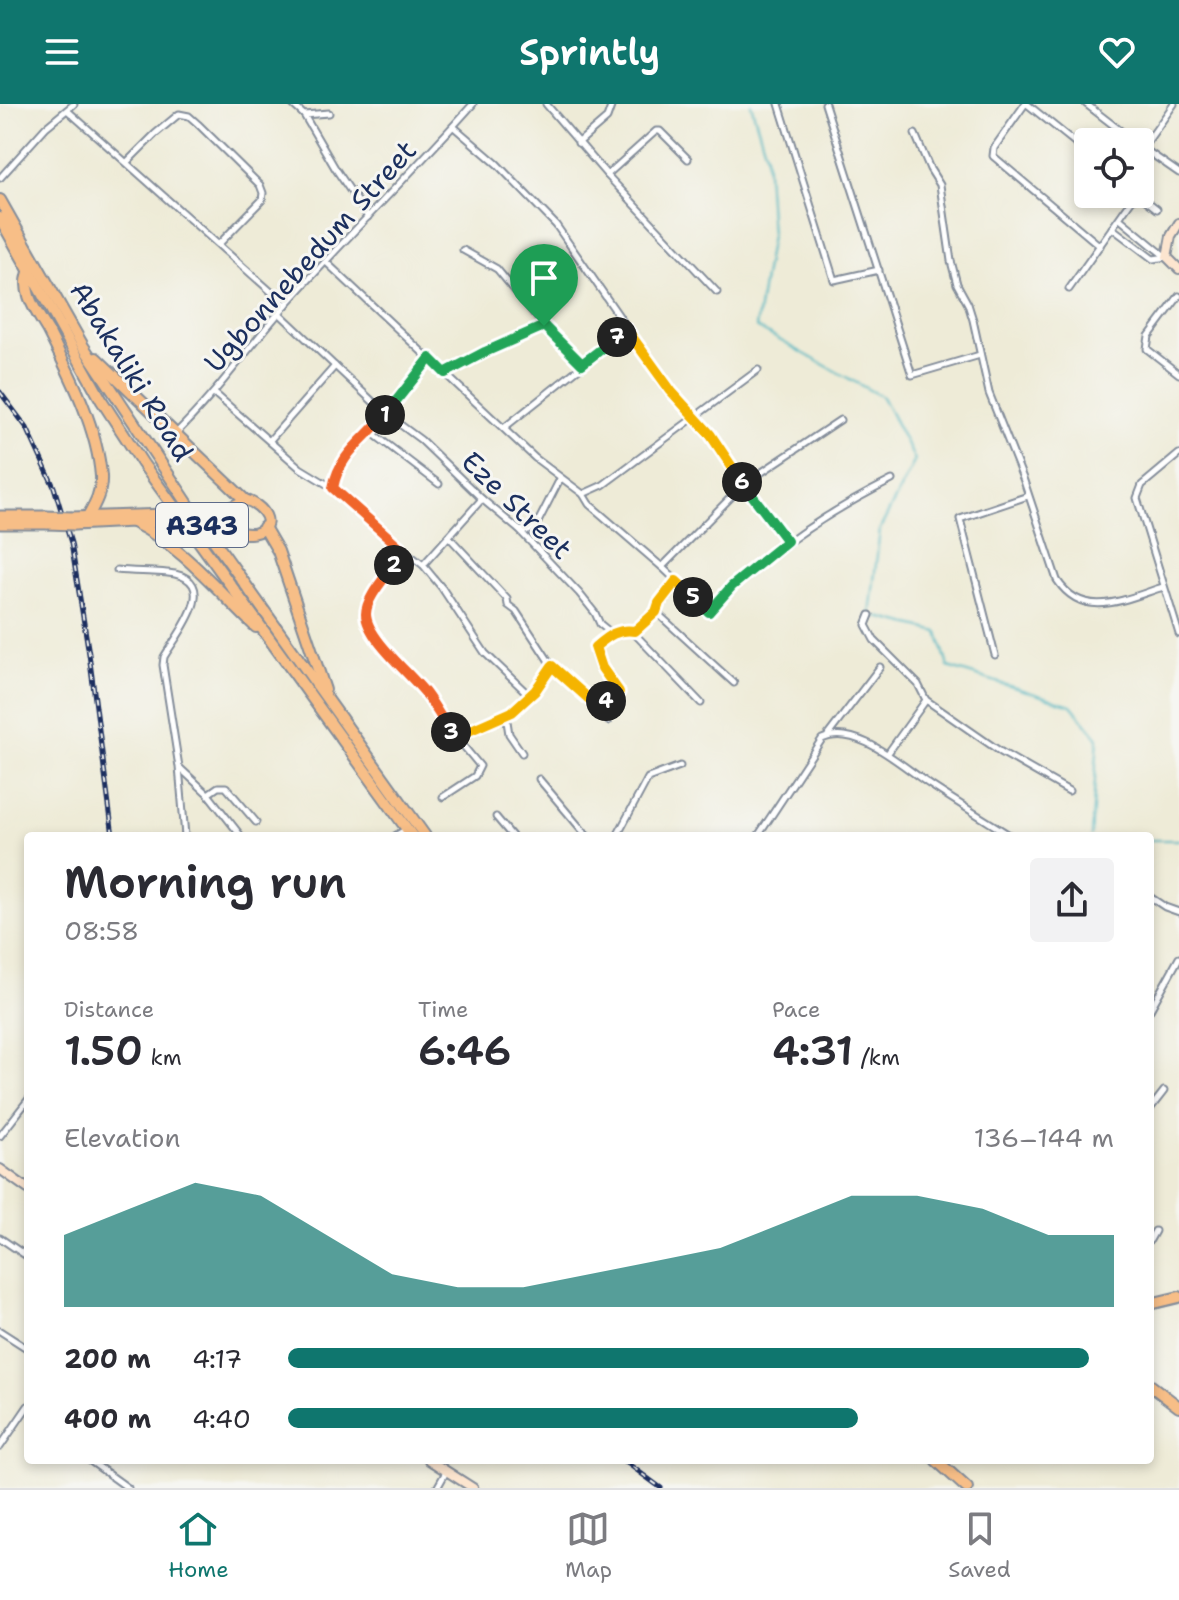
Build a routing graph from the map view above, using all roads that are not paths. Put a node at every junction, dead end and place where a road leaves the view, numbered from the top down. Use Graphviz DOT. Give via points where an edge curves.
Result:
graph roads {
  1 [pos="74,104"];
  2 [pos="292,104"];
  3 [pos="473,104"];
  4 [pos="546,104"];
  5 [pos="612,104"];
  6 [pos="779,104"];
  7 [pos="825,104"];
  8 [pos="1026,104"];
  9 [pos="1086,104"];
  10 [pos="1174,104"];
  11 [pos="67,110"];
  12 [pos="329,113"];
  13 [pos="304,115"];
  14 [pos="454,127"];
  15 [pos="1117,128"];
  16 [pos="1154,128"];
  17 [pos="915,134"];
  18 [pos="1074,142"];
  19 [pos="578,143"];
  20 [pos="1154,156"];
  21 [pos="688,159"];
  22 [pos="127,162"];
  23 [pos="1179,173"];
  24 [pos="607,175"];
  25 [pos="0,178"];
  26 [pos="0,200"];
  27 [pos="1154,207"];
  28 [pos="1127,208"];
  29 [pos="1157,209"];
  30 [pos="368,217"];
  31 [pos="0,218"];
  32 [pos="1120,219"];
  33 [pos="1179,223"];
  34 [pos="1112,228"];
  35 [pos="219,244"];
  36 [pos="1100,246"];
  37 [pos="463,250"];
  38 [pos="1167,257"];
  39 [pos="326,262"];
  40 [pos="33,268"];
  41 [pos="1179,269"];
  42 [pos="879,270"];
  43 [pos="1069,289"];
  44 [pos="717,292"];
  45 [pos="1179,296"];
  46 [pos="286,305"];
  47 [pos="279,313"];
  48 [pos="544,326"];
  49 [pos="627,330"];
  50 [pos="83,346"];
  51 [pos="980,355"];
  52 [pos="430,358"];
  53 [pos="582,364"];
  54 [pos="335,366"];
  55 [pos="758,370"];
  56 [pos="445,373"];
  57 [pos="1179,374"];
  58 [pos="214,393"];
  59 [pos="386,414"];
  60 [pos="693,416"];
  61 [pos="840,420"];
  62 [pos="505,427"];
  63 [pos="371,432"];
  64 [pos="176,433"];
  65 [pos="270,440"];
  66 [pos="1179,454"];
  67 [pos="560,479"];
  68 [pos="892,480"];
  69 [pos="439,484"];
  70 [pos="744,484"];
  71 [pos="333,488"];
  72 [pos="583,494"];
  73 [pos="1028,496"];
  74 [pos="482,499"];
  75 [pos="245,500"];
  76 [pos="0,516"];
  77 [pos="88,516"];
  78 [pos="47,520"];
  79 [pos="73,521"];
  80 [pos="133,522"];
  81 [pos="0,524"];
  82 [pos="264,527"];
  83 [pos="519,530"];
  84 [pos="449,537"];
  85 [pos="787,541"];
  86 [pos="403,550"];
  87 [pos="423,565"];
  88 [pos="662,567"];
  89 [pos="117,570"];
  90 [pos="676,581"];
  91 [pos="1163,587"];
  92 [pos="656,612"];
  93 [pos="870,615"];
  94 [pos="631,631"];
  95 [pos="611,633"];
  96 [pos="1179,634"];
  97 [pos="277,647"];
  98 [pos="995,655"];
  99 [pos="552,666"];
  100 [pos="880,667"];
  101 [pos="734,683"];
  102 [pos="529,695"];
  103 [pos="328,700"];
  104 [pos="926,700"];
  105 [pos="701,703"];
  106 [pos="598,707"];
  107 [pos="506,715"];
  108 [pos="608,721"];
  109 [pos="827,736"];
  110 [pos="455,737"];
  111 [pos="522,753"];
  112 [pos="888,753"];
  113 [pos="680,766"];
  114 [pos="179,767"];
  115 [pos="539,779"];
  116 [pos="1069,791"];
  117 [pos="208,794"];
  118 [pos="443,797"];
  119 [pos="496,817"];
  120 [pos="256,822"];
  121 [pos="185,832"];
  122 [pos="238,832"];
  123 [pos="410,832"];
  124 [pos="422,832"];
  125 [pos="509,832"];
  126 [pos="584,832"];
  127 [pos="619,832"];
  128 [pos="760,832"];
  129 [pos="1005,832"];
  130 [pos="1154,899"];
  131 [pos="1179,912"];
  132 [pos="1179,958"];
  133 [pos="1154,1003"];
  134 [pos="1164,1091"];
  135 [pos="1154,1104"];
  136 [pos="24,1105"];
  137 [pos="0,1136"];
  138 [pos="0,1169"];
  139 [pos="24,1186"];
  140 [pos="0,1238"];
  141 [pos="24,1254"];
  142 [pos="1179,1297"];
  143 [pos="1154,1303"];
  144 [pos="0,1331"];
  145 [pos="24,1346"];
  146 [pos="1154,1388"];
  147 [pos="1179,1407"];
  148 [pos="24,1417"];
  149 [pos="0,1447"];
  150 [pos="95,1464"];
  151 [pos="435,1464"];
  152 [pos="940,1464"];
  153 [pos="446,1472"];
  154 [pos="961,1486"];
  155 [pos="128,1488"];
  156 [pos="437,1488"];
  157 [pos="473,1488"];
  1 -- 11 [label="street"];
  2 -- 13 [label="street"];
  3 -- 14 [label="street, Ugbonnebedum Street"];
  4 -- 19 [label="street"];
  5 -- 19 [label="street" via="607,118"];
  6 -- 42 [label="street" via="834,280"];
  7 -- 42 [label="street"];
  8 -- 18 [label="street"];
  8 -- 36 [label="street" via="993,156"];
  9 -- 15 [label="street"];
  10 -- 16 [label="street"];
  11 -- 22 [label="street"];
  11 -- 25 [label="street"];
  12 -- 13 [label="street"];
  13 -- 30 [label="street"];
  14 -- 30 [label="street, Ugbonnebedum Street"];
  14 -- 49 [label="street" via="556,225"];
  17 -- 51 [label="street" via="940,185 951,261"];
  19 -- 24 [label="street"];
  20 -- 23 [label="street"];
  21 -- 24 [label="street" via="656,131"];
  22 -- 35 [label="street"];
  22 -- 35 [label="street" via="179,114 198,124 263,193"];
  24 -- 44 [label="street"];
  26 -- 40 [label="highway, Abakaliki Road / A343"];
  27 -- 29 [label="street"];
  28 -- 32 [label="street"];
  30 -- 39 [label="street, Ugbonnebedum Street"];
  31 -- 40 [label="highway, Abakaliki Road / A343"];
  32 -- 34 [label="street"];
  32 -- 38 [label="street"];
  33 -- 38 [label="main road"];
  34 -- 36 [label="street"];
  34 -- 38 [label="street" via="1153,259"];
  35 -- 46 [label="street"];
  36 -- 43 [label="street"];
  37 -- 48 [label="street" via="497,269"];
  38 -- 41 [label="main road"];
  39 -- 46 [label="street, Ugbonnebedum Street"];
  39 -- 52 [label="street"];
  40 -- 50 [label="highway, Abakaliki Road / A343"];
  40 -- 77 [label="highway" via="26,291 86,413 94,441 101,477"];
  40 -- 97 [label="highway, Abakaliki Road / A343" via="119,428"];
  42 -- 51 [label="street" via="912,375"];
  45 -- 57 [label="street" via="1149,336 1147,349"];
  46 -- 47 [label="street, Ugbonnebedum Street"];
  47 -- 54 [label="street, Eze Street"];
  47 -- 58 [label="street, Ugbonnebedum Street"];
  48 -- 53 [label="street"];
  48 -- 56 [label="street"];
  49 -- 53 [label="street"];
  49 -- 60 [label="street"];
  50 -- 64 [label="highway"];
  50 -- 103 [label="highway, Abakaliki Road / A343"];
  51 -- 73 [label="street"];
  52 -- 56 [label="street"];
  52 -- 59 [label="street"];
  53 -- 62 [label="street"];
  54 -- 59 [label="street, Eze Street"];
  54 -- 65 [label="street"];
  55 -- 60 [label="street"];
  56 -- 62 [label="street"];
  58 -- 64 [label="street, Ugbonnebedum Street"];
  58 -- 65 [label="street"];
  59 -- 63 [label="street"];
  59 -- 74 [label="street, Eze Street"];
  60 -- 70 [label="street"];
  60 -- 72 [label="street" via="603,485"];
  61 -- 70 [label="street"];
  62 -- 67 [label="street"];
  63 -- 69 [label="street"];
  63 -- 71 [label="street" via="343,459"];
  64 -- 75 [label="highway"];
  65 -- 71 [label="street"];
  66 -- 91 [label="street" via="1142,485 1137,498"];
  67 -- 72 [label="street"];
  67 -- 83 [label="street" via="538,522 529,531"];
  68 -- 85 [label="street"];
  70 -- 85 [label="street"];
  70 -- 88 [label="street"];
  71 -- 86 [label="street"];
  72 -- 88 [label="street"];
  73 -- 91 [label="street" via="1065,592 1083,604 1099,604"];
  73 -- 98 [label="street" via="960,519"];
  74 -- 83 [label="street, Eze Street"];
  74 -- 84 [label="street"];
  75 -- 77 [label="main road, bridge" via="207,512"];
  75 -- 82 [label="main road" via="264,510"];
  76 -- 78 [label="main road"];
  77 -- 79 [label="main road"];
  78 -- 79 [label="main road, bridge"];
  78 -- 81 [label="main road"];
  79 -- 80 [label="main road"];
  80 -- 82 [label="main road, bridge" via="211,525 249,534"];
  80 -- 97 [label="highway" via="176,549"];
  82 -- 103 [label="highway" via="278,551"];
  83 -- 95 [label="street, Eze Street"];
  84 -- 87 [label="street"];
  84 -- 99 [label="street" via="507,599"];
  85 -- 90 [label="street" via="709,612"];
  86 -- 87 [label="street"];
  86 -- 110 [label="street" via="368,605 368,624"];
  87 -- 102 [label="street" via="485,653"];
  88 -- 90 [label="street"];
  89 -- 114 [label="street" via="172,573 194,586 193,607 163,665"];
  90 -- 92 [label="street"];
  91 -- 96 [label="street"];
  92 -- 94 [label="street"];
  92 -- 101 [label="street"];
  93 -- 104 [label="street" via="866,625 874,640 918,684"];
  94 -- 95 [label="street"];
  94 -- 105 [label="street"];
  95 -- 106 [label="street" via="595,652 619,692"];
  97 -- 123 [label="highway, Abakaliki Road / A343"];
  99 -- 102 [label="street"];
  99 -- 106 [label="street"];
  100 -- 109 [label="street"];
  102 -- 107 [label="street"];
  103 -- 124 [label="highway, Abakaliki Road / A343"];
  104 -- 112 [label="street"];
  104 -- 116 [label="street"];
  106 -- 108 [label="street"];
  107 -- 110 [label="street"];
  107 -- 111 [label="street" via="509,734"];
  109 -- 112 [label="street" via="860,740"];
  109 -- 128 [label="street"];
  110 -- 118 [label="street" via="480,766 479,772"];
  112 -- 129 [label="street"];
  113 -- 127 [label="street" via="648,778"];
  114 -- 117 [label="street"];
  114 -- 121 [label="street"];
  115 -- 126 [label="street"];
  117 -- 120 [label="street" via="226,787"];
  117 -- 122 [label="street"];
  119 -- 125 [label="street"];
  130 -- 131 [label="street"];
  132 -- 133 [label="street"];
  134 -- 135 [label="street"];
  136 -- 137 [label="street"];
  138 -- 139 [label="main road"];
  140 -- 141 [label="street"];
  142 -- 143 [label="highway"];
  144 -- 145 [label="street"];
  146 -- 147 [label="highway"];
  148 -- 149 [label="street"];
  150 -- 155 [label="street"];
  151 -- 153 [label="main road"];
  152 -- 154 [label="highway"];
  153 -- 156 [label="street"];
  153 -- 157 [label="main road"];
}
